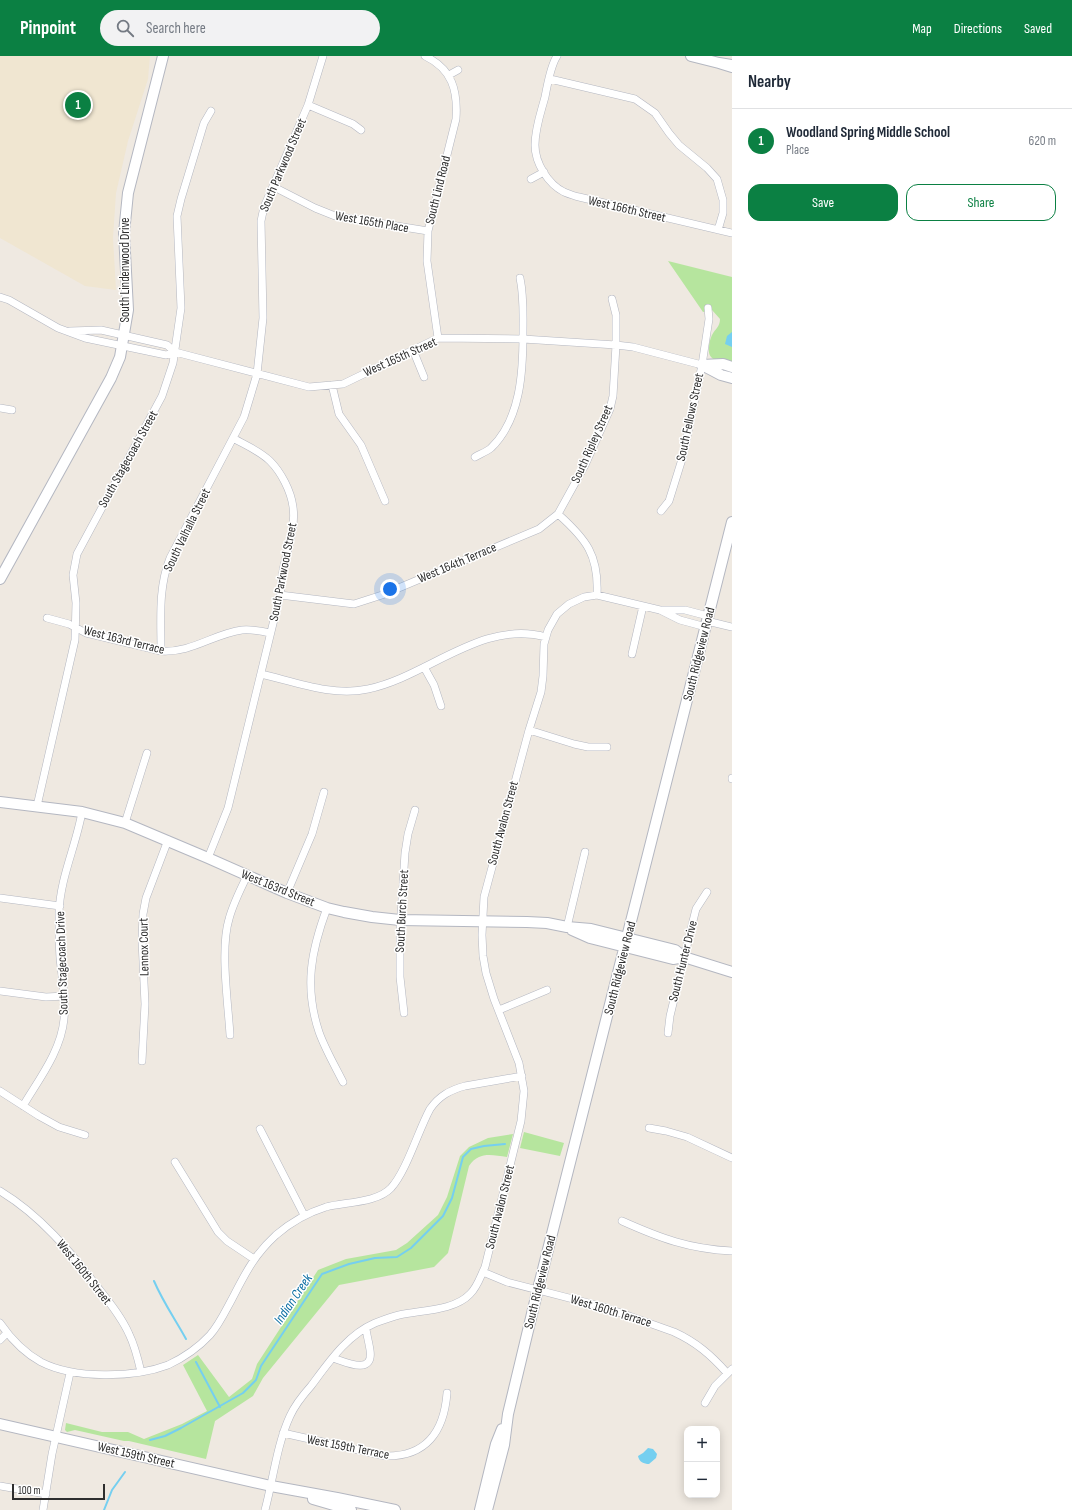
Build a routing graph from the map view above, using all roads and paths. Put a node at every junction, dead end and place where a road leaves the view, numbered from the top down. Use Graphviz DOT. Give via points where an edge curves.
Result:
graph roads {
  1 [pos="163,56"];
  2 [pos="323,56"];
  3 [pos="425,56"];
  4 [pos="691,56"];
  5 [pos="556,57"];
  6 [pos="732,66"];
  7 [pos="458,70"];
  8 [pos="449,75"];
  9 [pos="550,79"];
  10 [pos="308,105"];
  11 [pos="210,111"];
  12 [pos="361,130"];
  13 [pos="544,172"];
  14 [pos="532,179"];
  15 [pos="274,188"];
  16 [pos="718,230"];
  17 [pos="428,231"];
  18 [pos="732,233"];
  19 [pos="520,278"];
  20 [pos="0,297"];
  21 [pos="612,299"];
  22 [pos="708,308"];
  23 [pos="70,331"];
  24 [pos="124,335"];
  25 [pos="438,338"];
  26 [pos="523,339"];
  27 [pos="616,345"];
  28 [pos="122,346"];
  29 [pos="414,350"];
  30 [pos="174,352"];
  31 [pos="702,365"];
  32 [pos="732,367"];
  33 [pos="257,374"];
  34 [pos="424,377"];
  35 [pos="732,378"];
  36 [pos="332,385"];
  37 [pos="0,408"];
  38 [pos="12,410"];
  39 [pos="233,438"];
  40 [pos="475,458"];
  41 [pos="385,501"];
  42 [pos="661,511"];
  43 [pos="558,514"];
  44 [pos="732,522"];
  45 [pos="0,579"];
  46 [pos="280,595"];
  47 [pos="597,595"];
  48 [pos="643,606"];
  49 [pos="660,610"];
  50 [pos="47,618"];
  51 [pos="707,621"];
  52 [pos="732,627"];
  53 [pos="76,628"];
  54 [pos="270,633"];
  55 [pos="546,637"];
  56 [pos="161,651"];
  57 [pos="632,654"];
  58 [pos="424,667"];
  59 [pos="261,674"];
  60 [pos="441,706"];
  61 [pos="529,730"];
  62 [pos="607,747"];
  63 [pos="147,753"];
  64 [pos="324,792"];
  65 [pos="0,802"];
  66 [pos="37,806"];
  67 [pos="414,810"];
  68 [pos="82,812"];
  69 [pos="125,823"];
  70 [pos="168,840"];
  71 [pos="585,852"];
  72 [pos="208,858"];
  73 [pos="247,876"];
  74 [pos="707,892"];
  75 [pos="287,893"];
  76 [pos="0,898"];
  77 [pos="60,906"];
  78 [pos="327,908"];
  79 [pos="400,920"];
  80 [pos="482,922"];
  81 [pos="566,927"];
  82 [pos="626,942"];
  83 [pos="684,957"];
  84 [pos="732,972"];
  85 [pos="547,990"];
  86 [pos="0,991"];
  87 [pos="65,996"];
  88 [pos="498,1010"];
  89 [pos="404,1013"];
  90 [pos="668,1033"];
  91 [pos="230,1035"];
  92 [pos="142,1062"];
  93 [pos="522,1076"];
  94 [pos="343,1082"];
  95 [pos="0,1091"];
  96 [pos="23,1106"];
  97 [pos="649,1128"];
  98 [pos="260,1129"];
  99 [pos="85,1135"];
  100 [pos="732,1158"];
  101 [pos="175,1162"];
  102 [pos="0,1191"];
  103 [pos="304,1215"];
  104 [pos="622,1221"];
  105 [pos="732,1251"];
  106 [pos="254,1259"];
  107 [pos="483,1272"];
  108 [pos="538,1290"];
  109 [pos="0,1323"];
  110 [pos="366,1329"];
  111 [pos="7,1333"];
  112 [pos="0,1340"];
  113 [pos="333,1358"];
  114 [pos="730,1371"];
  115 [pos="140,1372"];
  116 [pos="70,1373"];
  117 [pos="447,1393"];
  118 [pos="705,1403"];
  119 [pos="508,1414"];
  120 [pos="0,1424"];
  121 [pos="283,1433"];
  122 [pos="56,1437"];
  123 [pos="0,1486"];
  124 [pos="271,1486"];
  125 [pos="46,1494"];
  126 [pos="43,1510"];
  127 [pos="265,1510"];
  128 [pos="351,1510"];
  129 [pos="395,1510"];
  130 [pos="480,1510"];
  131 [pos="488,1510"];
  1 -- 24 [label="main road, South Lindenwood Drive" via="126,203 124,233 128,310"];
  2 -- 10 [label="street, South Parkwood Street"];
  3 -- 8 [label="street, South Lind Road"];
  4 -- 6 [label="main road"];
  5 -- 9 [label="street"];
  7 -- 8 [label="street"];
  8 -- 17 [label="street, South Lind Road" via="455,90 456,119"];
  9 -- 13 [label="street" via="536,128 535,145"];
  9 -- 16 [label="street" via="635,99 655,112 679,145 717,179 723,200 723,213"];
  10 -- 12 [label="street" via="353,124"];
  10 -- 15 [label="street, South Parkwood Street"];
  11 -- 30 [label="street, South Stagecoach Street" via="204,123 178,216 181,308"];
  13 -- 14 [label="street"];
  13 -- 16 [label="street, West 166th Street" via="564,192"];
  15 -- 17 [label="street, West 165th Place" via="335,216"];
  15 -- 33 [label="street, South Parkwood Street" via="264,207 261,220 263,318"];
  16 -- 18 [label="street, West 166th Street"];
  17 -- 25 [label="street, South Lind Road" via="427,261"];
  19 -- 26 [label="street" via="523,293"];
  20 -- 23 [label="street, West 165th Street" via="58,328"];
  21 -- 27 [label="street, South Ripley Street" via="616,315"];
  22 -- 31 [label="street, South Fellows Street" via="709,319"];
  23 -- 24 [label="street, West 165th Street" via="101,330"];
  23 -- 28 [label="street, West 165th Street" via="85,338"];
  24 -- 28 [label="main road, South Lindenwood Drive"];
  24 -- 30 [label="street, West 165th Street" via="167,344"];
  25 -- 26 [label="street, West 165th Street"];
  25 -- 29 [label="street, West 165th Street"];
  26 -- 27 [label="street, West 165th Street"];
  26 -- 40 [label="street" via="520,385 514,410 504,431 490,448"];
  27 -- 31 [label="street, West 165th Street"];
  27 -- 43 [label="street, South Ripley Street" via="610,409 585,465"];
  28 -- 30 [label="street, West 165th Street" via="166,355"];
  28 -- 45 [label="main road, South Lindenwood Drive" via="111,378"];
  29 -- 34 [label="street"];
  29 -- 36 [label="street, West 165th Street" via="343,384"];
  30 -- 33 [label="street, West 165th Street"];
  30 -- 53 [label="street, South Stagecoach Street" via="162,396 77,554 73,575"];
  31 -- 32 [label="main road, West 165th Street" via="723,364"];
  31 -- 35 [label="main road, West 165th Street" via="721,376"];
  31 -- 42 [label="street, South Fellows Street" via="683,456 669,501"];
  33 -- 36 [label="street, West 165th Street" via="309,387"];
  33 -- 39 [label="street, South Parkwood Street" via="244,417"];
  36 -- 41 [label="street" via="339,414 361,446"];
  37 -- 38 [label="street"];
  39 -- 46 [label="street, South Parkwood Street" via="269,461 280,474 294,507 293,528"];
  39 -- 56 [label="street, South Valhalla Street" via="170,558 161,598"];
  43 -- 46 [label="street, West 164th Terrace" via="539,529 382,595 354,604"];
  43 -- 47 [label="street" via="582,537 589,548 596,570"];
  44 -- 51 [label="main road, South Ridgeview Road"];
  46 -- 54 [label="street, South Parkwood Street"];
  47 -- 48 [label="street"];
  47 -- 55 [label="street" via="584,597 569,604 552,622"];
  48 -- 49 [label="street"];
  48 -- 57 [label="street"];
  49 -- 51 [label="street" via="680,620"];
  49 -- 51 [label="street" via="685,610"];
  50 -- 53 [label="street, West 163rd Terrace"];
  51 -- 52 [label="street"];
  51 -- 82 [label="main road, South Ridgeview Road"];
  53 -- 56 [label="street, West 163rd Terrace" via="86,633"];
  53 -- 66 [label="street, South Stagecoach Street"];
  54 -- 56 [label="street, West 163rd Terrace" via="258,630 230,632 185,650"];
  54 -- 59 [label="street, South Parkwood Street"];
  55 -- 58 [label="street" via="529,634 508,635 470,646"];
  55 -- 61 [label="street, South Avalon Street" via="541,692"];
  58 -- 59 [label="street" via="389,684 354,691 323,689"];
  58 -- 60 [label="street"];
  59 -- 72 [label="street, South Parkwood Street" via="228,808"];
  61 -- 62 [label="street" via="574,744"];
  61 -- 80 [label="street, South Avalon Street" via="486,886"];
  63 -- 69 [label="street"];
  64 -- 75 [label="street" via="312,834"];
  65 -- 66 [label="main road, West 163rd Street"];
  66 -- 68 [label="main road, West 163rd Street"];
  67 -- 79 [label="street, South Burch Street" via="405,853"];
  68 -- 69 [label="main road, West 163rd Street"];
  68 -- 77 [label="street, South Stagecoach Drive" via="63,882"];
  69 -- 70 [label="main road, West 163rd Street"];
  70 -- 72 [label="main road, West 163rd Street"];
  70 -- 92 [label="street, Lennox Court" via="146,898 143,914 145,997"];
  71 -- 81 [label="street"];
  72 -- 73 [label="main road, West 163rd Street"];
  73 -- 75 [label="main road, West 163rd Street"];
  73 -- 91 [label="street" via="226,930"];
  74 -- 83 [label="street, South Hunter Drive" via="696,909"];
  75 -- 78 [label="main road, West 163rd Street"];
  76 -- 77 [label="street"];
  77 -- 87 [label="street, South Stagecoach Drive" via="60,958"];
  78 -- 79 [label="main road, West 163rd Street"];
  78 -- 94 [label="street" via="318,931 312,961 311,994 319,1033"];
  79 -- 80 [label="main road, West 163rd Street"];
  79 -- 89 [label="street, South Burch Street" via="400,977"];
  80 -- 81 [label="main road, West 163rd Street" via="527,922"];
  80 -- 88 [label="street, South Avalon Street" via="483,956"];
  81 -- 82 [label="main road, West 163rd Street" via="591,929"];
  82 -- 83 [label="main road, West 163rd Street" via="675,950"];
  82 -- 108 [label="main road, South Ridgeview Road"];
  83 -- 84 [label="main road, West 163rd Street"];
  83 -- 90 [label="street, South Hunter Drive"];
  85 -- 88 [label="street"];
  86 -- 87 [label="street" via="46,997"];
  87 -- 96 [label="street, South Stagecoach Drive" via="64,1020 58,1042 48,1065"];
  88 -- 93 [label="street, South Avalon Street" via="517,1056"];
  93 -- 103 [label="street" via="465,1086 448,1092 434,1102 399,1177 387,1191 376,1197 335,1205"];
  93 -- 107 [label="street, South Avalon Street" via="524,1098 521,1121"];
  95 -- 96 [label="street"];
  96 -- 99 [label="street" via="59,1126"];
  97 -- 100 [label="street" via="687,1137"];
  98 -- 103 [label="street"];
  101 -- 106 [label="street" via="218,1232"];
  102 -- 115 [label="street, West 160th Street" via="14,1199 54,1234 87,1273 126,1327 137,1354"];
  103 -- 106 [label="street" via="276,1235"];
  104 -- 105 [label="street" via="679,1244"];
  106 -- 115 [label="street" via="220,1322 205,1341 178,1360"];
  107 -- 108 [label="street, West 160th Terrace"];
  107 -- 110 [label="street, South Avalon Street" via="470,1295 457,1303 398,1315"];
  108 -- 114 [label="street, West 160th Terrace" via="604,1307 674,1332 704,1350"];
  108 -- 119 [label="main road, South Ridgeview Road"];
  109 -- 111 [label="street"];
  110 -- 113 [label="street, South Avalon Street" via="341,1348"];
  110 -- 113 [label="street" via="370,1350 368,1364 359,1366"];
  111 -- 112 [label="street"];
  111 -- 116 [label="street" via="29,1354"];
  113 -- 121 [label="street, South Avalon Street" via="298,1402"];
  114 -- 118 [label="street" via="715,1386"];
  115 -- 116 [label="street" via="98,1375"];
  116 -- 122 [label="street"];
  117 -- 121 [label="street, West 159th Terrace" via="445,1409 437,1432 424,1446 408,1454 385,1456"];
  119 -- 130 [label="main road, South Ridgeview Road" via="496,1444"];
  119 -- 131 [label="main road, South Ridgeview Road" via="504,1446"];
  120 -- 122 [label="main road, West 159th Street"];
  121 -- 124 [label="street, South Avalon Street"];
  122 -- 124 [label="main road, West 159th Street"];
  122 -- 125 [label="street"];
  123 -- 125 [label="street"];
  124 -- 127 [label="street, South Avalon Street"];
  124 -- 128 [label="main road, West 159th Street"];
  124 -- 129 [label="main road, West 159th Street"];
  125 -- 126 [label="street"];
}
